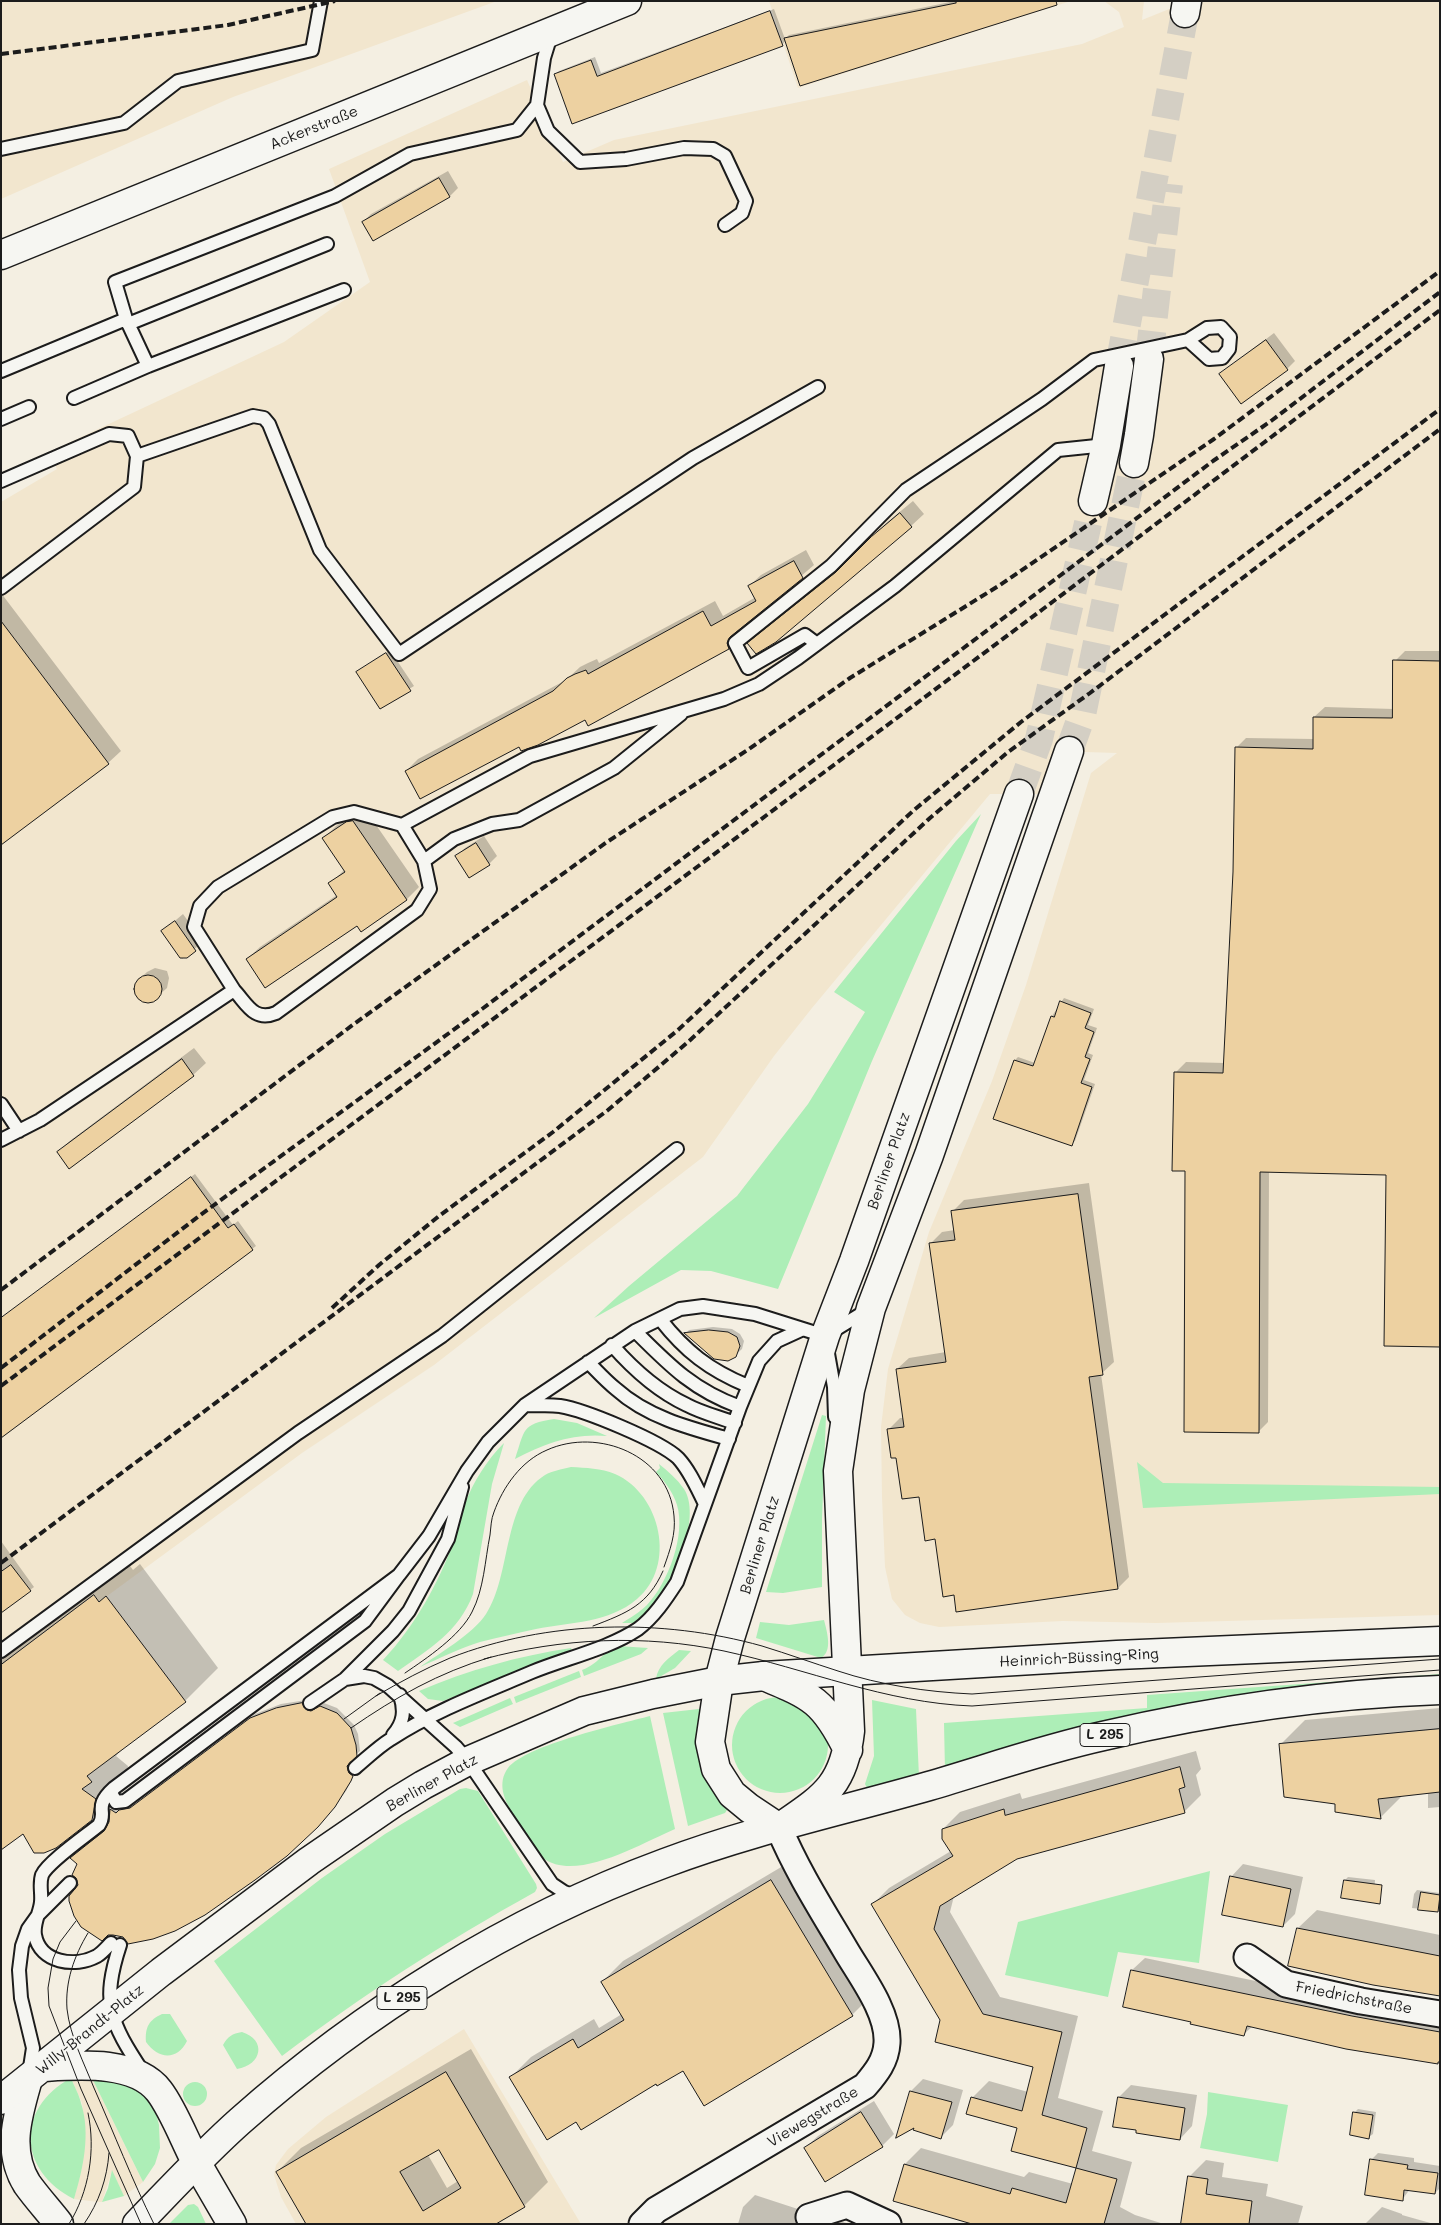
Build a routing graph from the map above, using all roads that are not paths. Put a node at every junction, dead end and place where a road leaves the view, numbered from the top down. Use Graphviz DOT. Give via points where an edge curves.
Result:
graph roads {
  1 [pos="321,1"];
  2 [pos="627,1"];
  3 [pos="552,32"];
  4 [pos="537,105"];
  5 [pos="1,149"];
  6 [pos="725,225"];
  7 [pos="327,244"];
  8 [pos="1,255"];
  9 [pos="344,290"];
  10 [pos="127,322"];
  11 [pos="1188,340"];
  12 [pos="1148,359"];
  13 [pos="148,366"];
  14 [pos="1119,366"];
  15 [pos="1,371"];
  16 [pos="818,388"];
  17 [pos="74,398"];
  18 [pos="29,407"];
  19 [pos="1,418"];
  20 [pos="1106,444"];
  21 [pos="137,456"];
  22 [pos="1134,463"];
  23 [pos="1,481"];
  24 [pos="1093,501"];
  25 [pos="1,588"];
  26 [pos="817,644"];
  27 [pos="687,709"];
  28 [pos="1069,751"];
  29 [pos="1019,794"];
  30 [pos="402,825"];
  31 [pos="424,861"];
  32 [pos="234,990"];
  33 [pos="1,1104"];
  34 [pos="19,1131"];
  35 [pos="1,1140"];
  36 [pos="677,1149"];
  37 [pos="871,1308"];
  38 [pos="660,1318"];
  39 [pos="635,1331"];
  40 [pos="813,1333"];
  41 [pos="612,1345"];
  42 [pos="588,1362"];
  43 [pos="748,1386"];
  44 [pos="525,1405"];
  45 [pos="740,1407"];
  46 [pos="735,1423"];
  47 [pos="729,1439"];
  48 [pos="467,1471"];
  49 [pos="838,1471"];
  50 [pos="704,1504"];
  51 [pos="1440,1641"];
  52 [pos="1,1651"];
  53 [pos="847,1671"];
  54 [pos="764,1676"];
  55 [pos="345,1679"];
  56 [pos="719,1681"];
  57 [pos="1440,1690"];
  58 [pos="400,1695"];
  59 [pos="310,1703"];
  60 [pos="427,1718"];
  61 [pos="390,1739"];
  62 [pos="848,1750"];
  63 [pos="468,1761"];
  64 [pos="355,1768"];
  65 [pos="779,1828"];
  66 [pos="70,1883"];
  67 [pos="580,1898"];
  68 [pos="38,1914"];
  69 [pos="1247,1957"];
  70 [pos="151,1980"];
  71 [pos="111,2012"];
  72 [pos="1440,2014"];
  73 [pos="36,2073"];
  74 [pos="150,2082"];
  75 [pos="1,2100"];
  76 [pos="196,2162"];
  77 [pos="809,2217"];
  78 [pos="59,2224"];
  79 [pos="137,2224"];
  80 [pos="232,2224"];
  81 [pos="642,2224"];
  82 [pos="888,2224"];
  1 -- 5 [label="lane" via="312,50 178,81 124,123"];
  2 -- 3 [label="main road, Ackerstraße"];
  3 -- 4 [label="lane" via="544,58"];
  3 -- 8 [label="main road, Ackerstraße"];
  4 -- 6 [label="lane" via="548,131 580,162 626,159 684,148 713,149 725,156 746,200 742,213"];
  4 -- 10 [label="lane" via="517,130 410,154 335,196 115,282"];
  7 -- 10 [label="lane"];
  9 -- 13 [label="lane"];
  10 -- 13 [label="lane"];
  10 -- 15 [label="lane"];
  11 -- 26 [label="lane" via="1094,360 1042,399 906,490 831,566 735,644 748,668 805,635"];
  12 -- 22 [label="main road"];
  13 -- 17 [label="lane"];
  14 -- 20 [label="main road"];
  16 -- 21 [label="lane" via="693,458 399,654 320,550 264,418 253,416"];
  18 -- 19 [label="lane"];
  20 -- 24 [label="main road"];
  20 -- 26 [label="lane" via="1058,450 895,586"];
  21 -- 23 [label="lane" via="128,436 109,434"];
  21 -- 25 [label="lane" via="134,487"];
  26 -- 27 [label="lane" via="759,684 724,699"];
  27 -- 30 [label="lane" via="530,756"];
  27 -- 31 [label="lane" via="614,768 520,820 492,824 454,839"];
  28 -- 37 [label="main road" via="929,1155"];
  29 -- 40 [label="main road, Berliner Platz" via="854,1261"];
  30 -- 31 [label="lane"];
  30 -- 32 [label="lane" via="354,812 333,817 218,887 200,906 194,927"];
  31 -- 32 [label="lane" via="430,889 417,910 276,1013 258,1016"];
  32 -- 34 [label="lane"];
  33 -- 34 [label="lane"];
  34 -- 35 [label="lane"];
  36 -- 52 [label="lane" via="442,1336 298,1433"];
  37 -- 40 [label="lane"];
  37 -- 49 [label="main road" via="850,1390"];
  38 -- 39 [label="lane"];
  38 -- 40 [label="lane" via="680,1309 703,1306 755,1314"];
  38 -- 43 [label="lane" via="679,1343 695,1357 722,1376"];
  39 -- 41 [label="lane"];
  39 -- 45 [label="lane" via="699,1389"];
  40 -- 43 [label="lane" via="777,1341 759,1361"];
  40 -- 49 [label="lane" via="834,1387"];
  40 -- 56 [label="main road, Berliner Platz"];
  41 -- 42 [label="lane"];
  41 -- 46 [label="lane" via="632,1368 665,1392 687,1405"];
  42 -- 44 [label="lane"];
  42 -- 47 [label="lane" via="616,1390 637,1404 680,1425"];
  43 -- 45 [label="lane"];
  44 -- 48 [label="lane" via="488,1442"];
  44 -- 50 [label="lane" via="561,1406 650,1440 677,1458 691,1475"];
  45 -- 46 [label="lane"];
  46 -- 47 [label="lane"];
  47 -- 50 [label="lane"];
  48 -- 55 [label="lane" via="448,1539 409,1611 389,1636"];
  48 -- 68 [label="lane" via="429,1536 365,1621 125,1801 116,1802 111,1793 114,1788 104,1796 102,1822 43,1874"];
  49 -- 53 [label="main road"];
  50 -- 60 [label="lane" via="677,1582 665,1601 639,1628 619,1640 533,1671"];
  51 -- 53 [label="main road, Heinrich-Büssing-Ring"];
  53 -- 54 [label="main road, Heinrich-Büssing-Ring"];
  53 -- 62 [label="main road"];
  54 -- 56 [label="main road, Heinrich-Büssing-Ring"];
  54 -- 62 [label="main road" via="811,1698 824,1708"];
  55 -- 58 [label="lane" via="374,1678"];
  55 -- 59 [label="lane"];
  56 -- 63 [label="main road, Berliner Platz" via="584,1711"];
  56 -- 65 [label="main road" via="710,1742 716,1770 732,1794"];
  57 -- 65 [label="main road, L 295" via="1315,1698 1100,1736"];
  58 -- 60 [label="lane"];
  58 -- 61 [label="lane" via="403,1718"];
  60 -- 61 [label="lane"];
  60 -- 63 [label="lane"];
  61 -- 64 [label="lane"];
  62 -- 65 [label="main road" via="837,1781 814,1803"];
  63 -- 67 [label="lane" via="552,1884"];
  63 -- 70 [label="main road, Berliner Platz" via="395,1802 324,1850"];
  65 -- 67 [label="main road, L 295" via="662,1864"];
  65 -- 81 [label="street, Viewegstraße" via="791,1856 875,2000 886,2030 884,2059 865,2086 656,2210"];
  66 -- 68 [label="lane"];
  67 -- 76 [label="main road, L 295" via="507,1935 405,1996 314,2061 240,2121"];
  68 -- 71 [label="lane" via="35,1936 42,1950 53,1959 68,1963 87,1959 116,1944 109,1988"];
  68 -- 73 [label="lane" via="22,1946 19,1970 21,1998"];
  69 -- 72 [label="street, Friedrichstraße" via="1286,1984"];
  70 -- 71 [label="main road, Willy-Brandt-Platz"];
  71 -- 73 [label="main road, Willy-Brandt-Platz"];
  71 -- 74 [label="lane" via="114,2024"];
  73 -- 74 [label="main road" via="84,2065 110,2067"];
  73 -- 75 [label="main road, Willy-Brandt-Platz"];
  73 -- 78 [label="main road, Willy-Brandt-Platz" via="16,2120 16,2156 27,2184"];
  74 -- 76 [label="main road" via="166,2101"];
  76 -- 79 [label="main road, L 295"];
  76 -- 80 [label="main road"];
  77 -- 82 [label="street" via="847,2205"];
}
